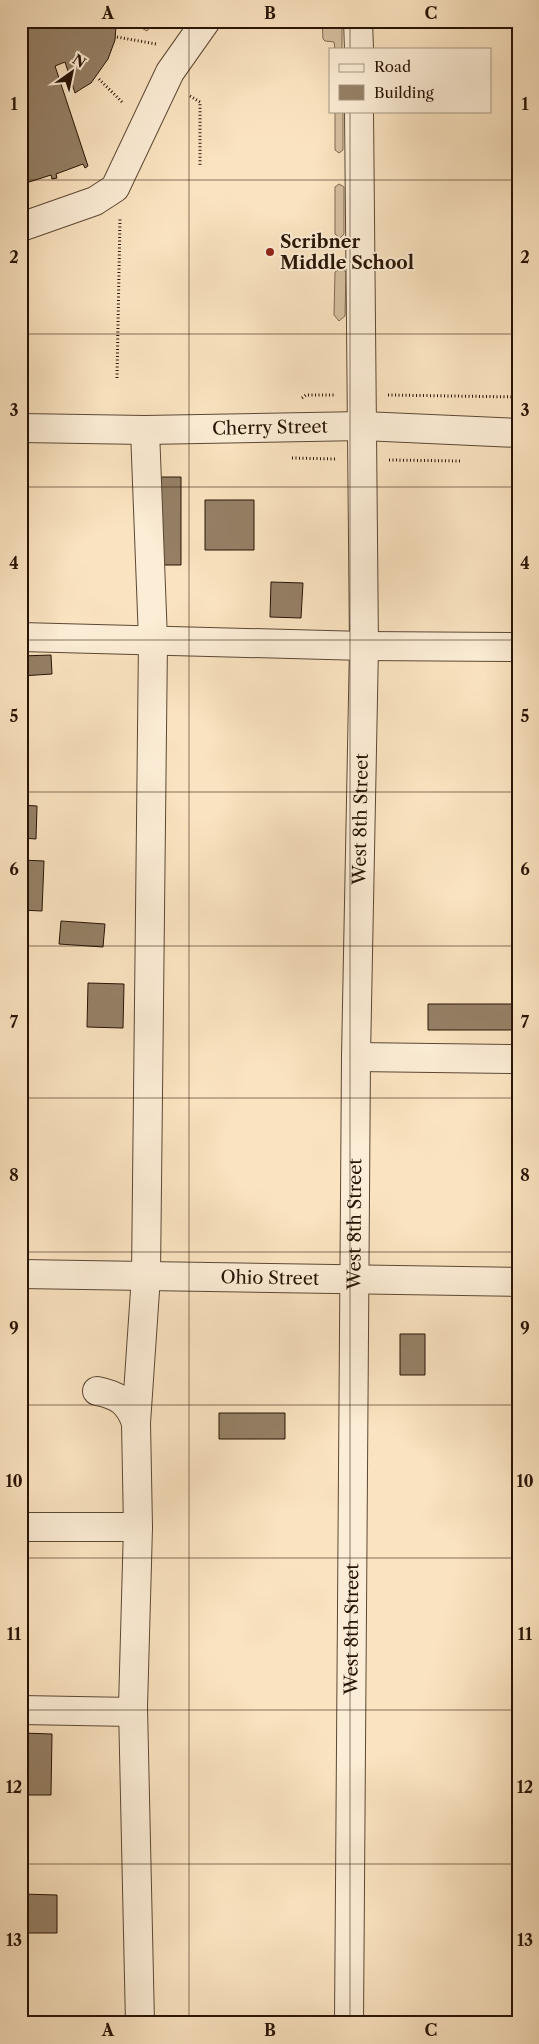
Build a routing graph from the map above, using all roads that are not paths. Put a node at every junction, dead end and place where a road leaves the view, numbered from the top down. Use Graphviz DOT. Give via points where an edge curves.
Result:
graph roads {
  1 [pos="206,21"];
  2 [pos="358,21"];
  3 [pos="359,48"];
  4 [pos="359,112"];
  5 [pos="21,227"];
  6 [pos="362,426"];
  7 [pos="21,428"];
  8 [pos="145,430"];
  9 [pos="518,433"];
  10 [pos="21,637"];
  11 [pos="153,640"];
  12 [pos="364,646"];
  13 [pos="518,647"];
  14 [pos="356,1057"];
  15 [pos="518,1060"];
  16 [pos="21,1274"];
  17 [pos="146,1276"];
  18 [pos="355,1280"];
  19 [pos="518,1282"];
  20 [pos="97,1391"];
  21 [pos="136,1423"];
  22 [pos="21,1527"];
  23 [pos="138,1527"];
  24 [pos="21,1710"];
  25 [pos="133,1712"];
  26 [pos="140,2023"];
  27 [pos="348,2023"];
  1 -- 5 [label="street" via="170,72 115,188 95,201"];
  2 -- 3 [label="street"];
  4 -- 6 [label="street, West 8th Street"];
  6 -- 8 [label="street, Cherry Street"];
  6 -- 9 [label="street, Cherry Street"];
  6 -- 12 [label="street, West 8th Street"];
  7 -- 8 [label="street, Cherry Street"];
  8 -- 11 [label="street"];
  10 -- 11 [label="street"];
  11 -- 12 [label="street"];
  11 -- 17 [label="street"];
  12 -- 13 [label="street"];
  12 -- 14 [label="street, West 8th Street"];
  14 -- 15 [label="street"];
  14 -- 18 [label="street, West 8th Street"];
  16 -- 17 [label="street, Ohio Street"];
  17 -- 18 [label="street, Ohio Street"];
  17 -- 21 [label="street"];
  18 -- 19 [label="street, Ohio Street"];
  18 -- 27 [label="street, West 8th Street"];
  20 -- 21 [label="street" via="124,1401 132,1410"];
  21 -- 23 [label="street"];
  22 -- 23 [label="street"];
  23 -- 25 [label="street"];
  24 -- 25 [label="street"];
  25 -- 26 [label="street"];
}
